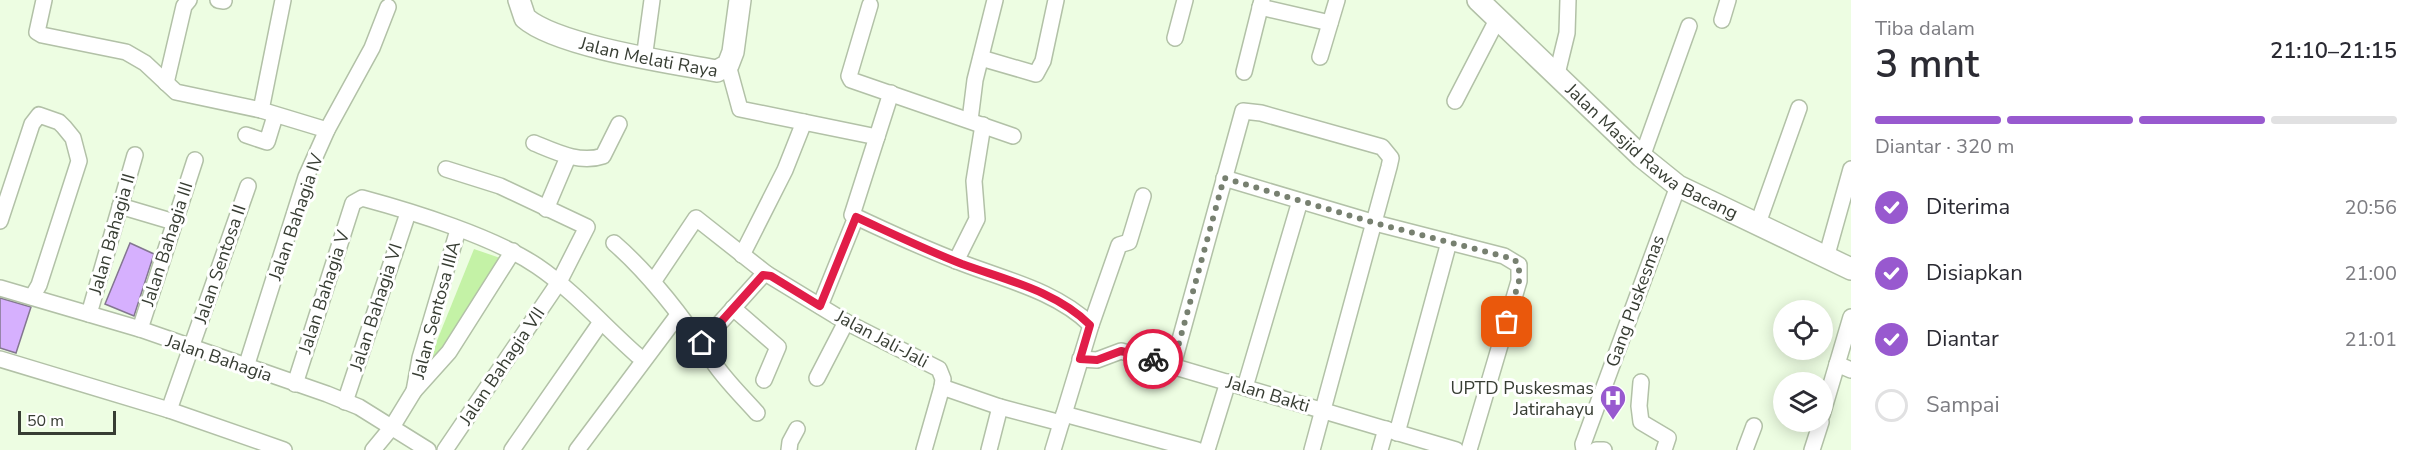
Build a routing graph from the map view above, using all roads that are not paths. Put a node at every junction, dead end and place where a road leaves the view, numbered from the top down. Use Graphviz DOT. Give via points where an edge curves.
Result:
graph roads {
  1 [pos="44,0"];
  2 [pos="189,0"];
  3 [pos="283,0"];
  4 [pos="519,0"];
  5 [pos="652,0"];
  6 [pos="740,0"];
  7 [pos="994,0"];
  8 [pos="1056,0"];
  9 [pos="1185,0"];
  10 [pos="1337,0"];
  11 [pos="1478,0"];
  12 [pos="1568,0"];
  13 [pos="1728,0"];
  14 [pos="1261,4"];
  15 [pos="870,5"];
  16 [pos="388,7"];
  17 [pos="1722,20"];
  18 [pos="1497,21"];
  19 [pos="1330,23"];
  20 [pos="1689,26"];
  21 [pos="1175,38"];
  22 [pos="1320,57"];
  23 [pos="644,58"];
  24 [pos="981,58"];
  25 [pos="728,65"];
  26 [pos="1244,72"];
  27 [pos="1557,74"];
  28 [pos="166,82"];
  29 [pos="891,93"];
  30 [pos="1455,101"];
  31 [pos="1799,108"];
  32 [pos="268,113"];
  33 [pos="804,122"];
  34 [pos="976,123"];
  35 [pos="619,124"];
  36 [pos="327,130"];
  37 [pos="246,135"];
  38 [pos="1013,136"];
  39 [pos="877,137"];
  40 [pos="534,143"];
  41 [pos="135,155"];
  42 [pos="568,157"];
  43 [pos="1642,157"];
  44 [pos="195,160"];
  45 [pos="446,169"];
  46 [pos="1851,169"];
  47 [pos="1224,178"];
  48 [pos="248,186"];
  49 [pos="1678,186"];
  50 [pos="1143,196"];
  51 [pos="1300,201"];
  52 [pos="120,206"];
  53 [pos="546,208"];
  54 [pos="408,213"];
  55 [pos="856,217"];
  56 [pos="0,221"];
  57 [pos="174,222"];
  58 [pos="1375,223"];
  59 [pos="1757,226"];
  60 [pos="458,230"];
  61 [pos="1449,242"];
  62 [pos="614,243"];
  63 [pos="513,251"];
  64 [pos="742,255"];
  65 [pos="1826,258"];
  66 [pos="956,261"];
  67 [pos="1851,269"];
  68 [pos="767,274"];
  69 [pos="559,282"];
  70 [pos="652,282"];
  71 [pos="0,288"];
  72 [pos="32,297"];
  73 [pos="820,306"];
  74 [pos="733,308"];
  75 [pos="89,314"];
  76 [pos="678,315"];
  77 [pos="1851,317"];
  78 [pos="602,322"];
  79 [pos="846,322"];
  80 [pos="1090,325"];
  81 [pos="140,329"];
  82 [pos="702,343"];
  83 [pos="191,348"];
  84 [pos="636,356"];
  85 [pos="0,359"];
  86 [pos="1080,359"];
  87 [pos="1173,365"];
  88 [pos="246,367"];
  89 [pos="1844,367"];
  90 [pos="817,378"];
  91 [pos="764,380"];
  92 [pos="1228,382"];
  93 [pos="1641,382"];
  94 [pos="295,384"];
  95 [pos="942,387"];
  96 [pos="1245,387"];
  97 [pos="414,391"];
  98 [pos="1833,391"];
  99 [pos="345,402"];
  100 [pos="1000,407"];
  101 [pos="169,410"];
  102 [pos="1324,410"];
  103 [pos="757,413"];
  104 [pos="1063,418"];
  105 [pos="1754,426"];
  106 [pos="392,427"];
  107 [pos="797,429"];
  108 [pos="1392,431"];
  109 [pos="1818,432"];
  110 [pos="1450,449"];
  111 [pos="284,450"];
  112 [pos="373,450"];
  113 [pos="428,450"];
  114 [pos="445,450"];
  115 [pos="512,450"];
  116 [pos="578,450"];
  117 [pos="789,450"];
  118 [pos="924,450"];
  119 [pos="988,450"];
  120 [pos="1053,450"];
  121 [pos="1197,450"];
  122 [pos="1207,450"];
  123 [pos="1312,450"];
  124 [pos="1380,450"];
  125 [pos="1469,450"];
  126 [pos="1584,450"];
  127 [pos="1596,450"];
  128 [pos="1604,450"];
  129 [pos="1664,450"];
  130 [pos="1745,450"];
  131 [pos="1812,450"];
  1 -- 28 [label="street" via="37,32 63,41 126,52"];
  2 -- 28 [label="street" via="184,6"];
  3 -- 32 [label="street"];
  4 -- 23 [label="street, Jalan Melati Raya" via="525,18 532,24"];
  5 -- 23 [label="street"];
  6 -- 25 [label="street, Jalan Melati Raya"];
  7 -- 24 [label="street"];
  8 -- 24 [label="street" via="1043,61 1036,74"];
  9 -- 21 [label="street"];
  10 -- 19 [label="street"];
  11 -- 18 [label="street, Jalan Masjid Rawa Bacang"];
  12 -- 27 [label="street" via="1567,33"];
  13 -- 17 [label="street"];
  14 -- 19 [label="street"];
  14 -- 26 [label="street"];
  15 -- 29 [label="street" via="849,76 858,84"];
  16 -- 36 [label="street, Jalan Bahagia IV" via="372,48"];
  18 -- 27 [label="street, Jalan Masjid Rawa Bacang"];
  18 -- 30 [label="street"];
  19 -- 22 [label="street"];
  20 -- 43 [label="street"];
  23 -- 25 [label="street, Jalan Melati Raya" via="717,71"];
  24 -- 34 [label="street"];
  25 -- 33 [label="street" via="740,109"];
  27 -- 43 [label="street, Jalan Masjid Rawa Bacang"];
  28 -- 32 [label="street" via="176,92"];
  29 -- 34 [label="street"];
  29 -- 39 [label="street"];
  31 -- 59 [label="street"];
  32 -- 36 [label="street"];
  32 -- 37 [label="street" via="267,142"];
  33 -- 39 [label="street"];
  33 -- 64 [label="street" via="785,170"];
  34 -- 38 [label="street"];
  34 -- 66 [label="street" via="977,219"];
  35 -- 42 [label="street" via="603,156"];
  36 -- 88 [label="street, Jalan Bahagia IV" via="306,177"];
  39 -- 55 [label="street" via="852,215"];
  40 -- 42 [label="street"];
  41 -- 52 [label="street, Jalan Bahagia II"];
  42 -- 53 [label="street"];
  43 -- 49 [label="street, Jalan Masjid Rawa Bacang"];
  44 -- 57 [label="street, Jalan Bahagia III"];
  45 -- 53 [label="street" via="500,186"];
  46 -- 65 [label="street"];
  47 -- 51 [label="street"];
  47 -- 58 [label="street" via="1240,115 1247,110 1382,147 1390,158"];
  47 -- 87 [label="street"];
  48 -- 83 [label="street, Jalan Sentosa II"];
  49 -- 59 [label="street, Jalan Masjid Rawa Bacang"];
  49 -- 126 [label="street, Gang Puskesmas"];
  50 -- 80 [label="street" via="1129,242 1119,245"];
  51 -- 58 [label="street"];
  51 -- 96 [label="street"];
  52 -- 57 [label="street"];
  52 -- 75 [label="street, Jalan Bahagia II"];
  53 -- 69 [label="street, Jalan Bahagia VII" via="587,227"];
  54 -- 60 [label="street"];
  54 -- 94 [label="street, Jalan Bahagia V" via="362,198 355,200"];
  54 -- 99 [label="street, Jalan Bahagia VI"];
  55 -- 66 [label="street"];
  55 -- 73 [label="street"];
  56 -- 72 [label="street" via="29,130 39,115 59,122 73,138 79,161"];
  57 -- 81 [label="street, Jalan Bahagia III"];
  58 -- 61 [label="street"];
  58 -- 102 [label="street"];
  59 -- 65 [label="street, Jalan Masjid Rawa Bacang"];
  60 -- 63 [label="street"];
  60 -- 97 [label="street, Jalan Sentosa IIIA"];
  61 -- 108 [label="street"];
  61 -- 125 [label="street" via="1504,256 1519,265 1519,281"];
  62 -- 70 [label="street"];
  63 -- 69 [label="street"];
  63 -- 97 [label="street" via="449,352"];
  64 -- 68 [label="street, Jalan Jali-Jali"];
  64 -- 70 [label="street, Jalan Jali-Jali" via="696,218"];
  65 -- 67 [label="street, Jalan Masjid Rawa Bacang"];
  66 -- 80 [label="street" via="1032,288 1064,304"];
  68 -- 73 [label="street, Jalan Jali-Jali"];
  68 -- 74 [label="street"];
  69 -- 78 [label="street"];
  69 -- 114 [label="street, Jalan Bahagia VII"];
  70 -- 76 [label="street"];
  71 -- 72 [label="street, Jalan Bahagia"];
  72 -- 75 [label="street, Jalan Bahagia"];
  73 -- 79 [label="street, Jalan Jali-Jali"];
  74 -- 82 [label="street"];
  74 -- 91 [label="street" via="778,347"];
  75 -- 81 [label="street, Jalan Bahagia"];
  76 -- 82 [label="street"];
  76 -- 116 [label="street"];
  77 -- 89 [label="street"];
  78 -- 84 [label="street"];
  78 -- 115 [label="street"];
  79 -- 90 [label="street"];
  79 -- 95 [label="street, Jalan Jali-Jali" via="939,369"];
  80 -- 86 [label="street"];
  81 -- 83 [label="street, Jalan Bahagia"];
  82 -- 103 [label="street" via="712,361"];
  83 -- 88 [label="street, Jalan Bahagia"];
  83 -- 101 [label="street, Jalan Sentosa II"];
  85 -- 101 [label="street"];
  86 -- 87 [label="street, Jalan Bakti" via="1097,360 1121,351"];
  86 -- 104 [label="street"];
  87 -- 92 [label="street, Jalan Bakti"];
  88 -- 94 [label="street, Jalan Bahagia"];
  89 -- 98 [label="street"];
  92 -- 96 [label="street, Jalan Bakti"];
  92 -- 122 [label="street"];
  93 -- 129 [label="street" via="1641,422 1668,438"];
  94 -- 99 [label="street, Jalan Bahagia"];
  95 -- 100 [label="street"];
  95 -- 118 [label="street"];
  96 -- 102 [label="street, Jalan Bakti"];
  97 -- 106 [label="street"];
  99 -- 106 [label="street, Jalan Bahagia"];
  100 -- 104 [label="street"];
  100 -- 119 [label="street"];
  101 -- 111 [label="street"];
  102 -- 108 [label="street, Jalan Bakti"];
  102 -- 123 [label="street"];
  104 -- 120 [label="street"];
  104 -- 121 [label="street"];
  105 -- 130 [label="street"];
  106 -- 112 [label="street"];
  106 -- 113 [label="street, Jalan Bahagia"];
  107 -- 117 [label="street"];
  108 -- 110 [label="street, Jalan Bakti"];
  108 -- 124 [label="street"];
  109 -- 131 [label="street"];
  127 -- 128 [label="street"];
}
